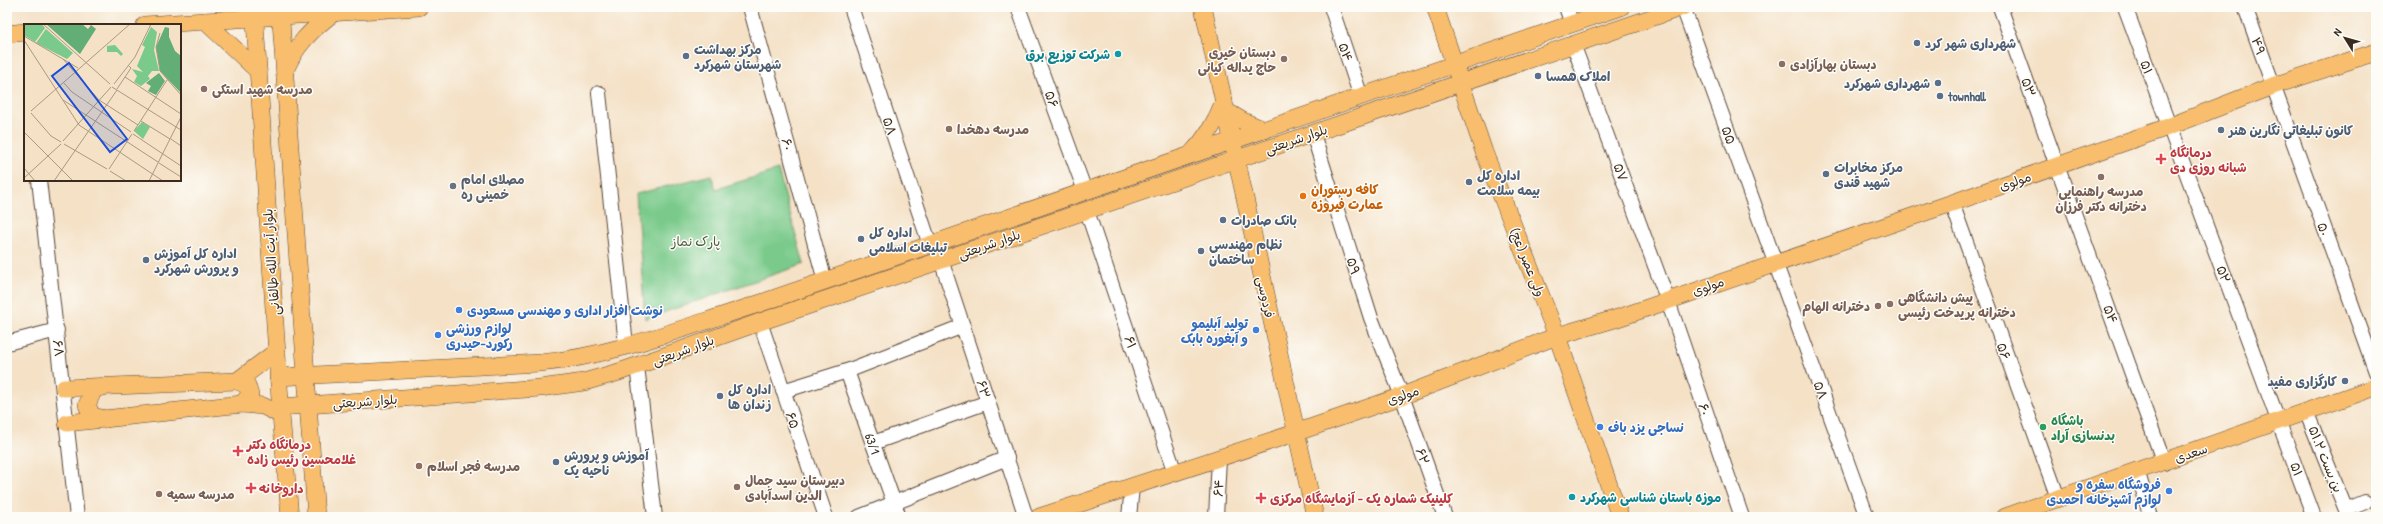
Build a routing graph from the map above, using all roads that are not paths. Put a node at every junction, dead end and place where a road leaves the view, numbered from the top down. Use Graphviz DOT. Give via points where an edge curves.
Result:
graph roads {
  1 [pos="224,7"];
  2 [pos="418,7"];
  3 [pos="750,7"];
  4 [pos="851,7"];
  5 [pos="1018,7"];
  6 [pos="1203,7"];
  7 [pos="1330,7"];
  8 [pos="1435,7"];
  9 [pos="1566,7"];
  10 [pos="1621,7"];
  11 [pos="1683,7"];
  12 [pos="2000,7"];
  13 [pos="2125,7"];
  14 [pos="2245,7"];
  15 [pos="329,10"];
  16 [pos="280,12"];
  17 [pos="254,13"];
  18 [pos="205,22"];
  19 [pos="165,24"];
  20 [pos="1572,24"];
  21 [pos="24,32"];
  22 [pos="7,34"];
  23 [pos="1573,44"];
  24 [pos="2376,52"];
  25 [pos="1454,65"];
  26 [pos="258,71"];
  27 [pos="285,72"];
  28 [pos="1460,82"];
  29 [pos="2273,86"];
  30 [pos="599,93"];
  31 [pos="1361,97"];
  32 [pos="1225,105"];
  33 [pos="2168,127"];
  34 [pos="1265,130"];
  35 [pos="1313,134"];
  36 [pos="1232,141"];
  37 [pos="1190,156"];
  38 [pos="1236,160"];
  39 [pos="2057,166"];
  40 [pos="39,181"];
  41 [pos="1085,191"];
  42 [pos="1952,203"];
  43 [pos="1087,211"];
  44 [pos="930,245"];
  45 [pos="941,260"];
  46 [pos="1776,262"];
  47 [pos="825,281"];
  48 [pos="1668,301"];
  49 [pos="760,322"];
  50 [pos="963,326"];
  51 [pos="57,330"];
  52 [pos="1557,336"];
  53 [pos="7,343"];
  54 [pos="626,346"];
  55 [pos="277,351"];
  56 [pos="637,366"];
  57 [pos="847,371"];
  58 [pos="2376,372"];
  59 [pos="305,375"];
  60 [pos="278,376"];
  61 [pos="237,381"];
  62 [pos="102,387"];
  63 [pos="2376,387"];
  64 [pos="64,388"];
  65 [pos="783,392"];
  66 [pos="1402,396"];
  67 [pos="988,402"];
  68 [pos="242,404"];
  69 [pos="308,405"];
  70 [pos="280,411"];
  71 [pos="2306,411"];
  72 [pos="106,419"];
  73 [pos="2280,422"];
  74 [pos="67,423"];
  75 [pos="1295,433"];
  76 [pos="873,443"];
  77 [pos="1007,458"];
  78 [pos="1219,458"];
  79 [pos="2164,462"];
  80 [pos="2137,470"];
  81 [pos="1175,472"];
  82 [pos="1132,487"];
  83 [pos="2058,498"];
  84 [pos="2365,502"];
  85 [pos="894,503"];
  86 [pos="77,517"];
  87 [pos="290,517"];
  88 [pos="316,517"];
  89 [pos="655,517"];
  90 [pos="826,517"];
  91 [pos="859,517"];
  92 [pos="898,517"];
  93 [pos="1026,517"];
  94 [pos="1039,517"];
  95 [pos="1129,517"];
  96 [pos="1216,517"];
  97 [pos="1315,517"];
  98 [pos="1445,517"];
  99 [pos="1620,517"];
  100 [pos="1742,517"];
  101 [pos="1867,517"];
  102 [pos="2005,517"];
  103 [pos="2151,517"];
  104 [pos="2314,517"];
  1 -- 18 [label="main road"];
  2 -- 15 [label="main road"];
  3 -- 47 [label="street, ۶۰"];
  4 -- 44 [label="street, ۵۸"];
  5 -- 41 [label="street, ۵۶"];
  6 -- 32 [label="main road, فردوسی"];
  7 -- 31 [label="street, ۵۴"];
  8 -- 25 [label="main road, ولی عصر (عج)"];
  9 -- 20 [label="street"];
  10 -- 20 [label="main road, بلوار شریعتی"];
  11 -- 23 [label="main road, بلوار شریعتی"];
  11 -- 46 [label="street, ۵۵"];
  12 -- 39 [label="street, ۵۳"];
  13 -- 33 [label="street, ۵۱"];
  14 -- 29 [label="street, ۴۹"];
  15 -- 16 [label="main road"];
  15 -- 27 [label="main road" via="303,39 290,58"];
  16 -- 17 [label="main road"];
  16 -- 27 [label="main road, بلوار آیت الله طالقانی"];
  17 -- 18 [label="main road"];
  17 -- 26 [label="main road, بلوار آیت الله طالقانی"];
  18 -- 19 [label="main road"];
  18 -- 26 [label="main road"];
  20 -- 25 [label="main road, بلوار شریعتی"];
  21 -- 22 [label="main road"];
  23 -- 28 [label="main road, بلوار شریعتی"];
  23 -- 48 [label="street, ۵۷"];
  24 -- 29 [label="main road, مولوی"];
  25 -- 28 [label="main road, ولی عصر (عج)"];
  25 -- 31 [label="main road, بلوار شریعتی"];
  26 -- 55 [label="main road, بلوار آیت الله طالقانی"];
  27 -- 59 [label="main road, بلوار آیت الله طالقانی"];
  28 -- 35 [label="main road, بلوار شریعتی"];
  28 -- 52 [label="main road, ولی عصر (عج)" via="1484,152"];
  29 -- 33 [label="main road, مولوی"];
  29 -- 58 [label="street, ۵۰"];
  30 -- 54 [label="street"];
  31 -- 34 [label="main road, بلوار شریعتی"];
  32 -- 34 [label="main road" via="1239,120"];
  32 -- 36 [label="main road, فردوسی"];
  32 -- 37 [label="main road" via="1205,140"];
  33 -- 39 [label="main road, مولوی"];
  33 -- 73 [label="street, ۵۲"];
  34 -- 36 [label="main road, بلوار شریعتی"];
  35 -- 38 [label="main road, بلوار شریعتی"];
  35 -- 66 [label="street, ۵۹" via="1371,318"];
  36 -- 37 [label="main road, بلوار شریعتی"];
  36 -- 38 [label="main road, فردوسی"];
  37 -- 41 [label="main road, بلوار شریعتی"];
  38 -- 43 [label="main road, بلوار شریعتی"];
  38 -- 75 [label="main road, فردوسی"];
  39 -- 42 [label="main road, مولوی"];
  39 -- 79 [label="street, ۵۴"];
  40 -- 51 [label="street, ۶۸"];
  41 -- 44 [label="main road, بلوار شریعتی"];
  42 -- 46 [label="main road, مولوی"];
  42 -- 83 [label="street, ۵۶"];
  43 -- 45 [label="main road, بلوار شریعتی"];
  43 -- 81 [label="street, ۶۱"];
  44 -- 47 [label="main road, بلوار شریعتی"];
  45 -- 49 [label="main road, بلوار شریعتی"];
  45 -- 50 [label="street, ۶۳"];
  46 -- 48 [label="main road, مولوی"];
  46 -- 101 [label="street, ۵۸"];
  47 -- 54 [label="main road, بلوار شریعتی"];
  48 -- 52 [label="main road, مولوی"];
  48 -- 100 [label="street, ۶۰"];
  49 -- 56 [label="main road, بلوار شریعتی"];
  49 -- 65 [label="street, ۶۵"];
  50 -- 57 [label="street"];
  50 -- 67 [label="street, ۶۳"];
  51 -- 53 [label="street"];
  51 -- 64 [label="street, ۶۸"];
  52 -- 66 [label="main road, مولوی"];
  52 -- 99 [label="main road, ولی عصر (عج)"];
  54 -- 56 [label="main road"];
  54 -- 59 [label="main road, بلوار شریعتی" via="612,352 574,360"];
  55 -- 60 [label="main road, بلوار آیت الله طالقانی"];
  55 -- 61 [label="main road"];
  56 -- 69 [label="main road, بلوار شریعتی" via="584,382 540,388"];
  56 -- 89 [label="street"];
  57 -- 65 [label="street"];
  57 -- 76 [label="street, 63/1"];
  59 -- 60 [label="main road, بلوار شریعتی"];
  59 -- 69 [label="main road, بلوار آیت الله طالقانی"];
  60 -- 70 [label="main road, بلوار آیت الله طالقانی"];
  61 -- 62 [label="main road"];
  61 -- 68 [label="main road" via="247,384 250,390 250,395"];
  62 -- 64 [label="main road"];
  62 -- 72 [label="main road" via="94,389 87,405 92,416"];
  63 -- 71 [label="main road, سعدی"];
  64 -- 74 [label="street, ۶۸"];
  65 -- 90 [label="street, ۶۵"];
  66 -- 75 [label="main road, مولوی"];
  66 -- 98 [label="street, ۶۲"];
  67 -- 76 [label="street"];
  67 -- 77 [label="street, ۶۳"];
  68 -- 70 [label="main road"];
  68 -- 72 [label="main road"];
  69 -- 70 [label="main road, بلوار شریعتی"];
  69 -- 88 [label="main road, بلوار آیت الله طالقانی"];
  70 -- 87 [label="main road, بلوار آیت الله طالقانی"];
  71 -- 73 [label="main road, سعدی"];
  71 -- 84 [label="street, بن بست ۵۱.۲" via="2346,510"];
  72 -- 74 [label="main road"];
  73 -- 79 [label="main road, سعدی"];
  73 -- 104 [label="street, ۵۱"];
  74 -- 86 [label="street, ۶۸"];
  75 -- 78 [label="main road, مولوی"];
  75 -- 97 [label="main road, فردوسی"];
  76 -- 85 [label="street, 63/1"];
  77 -- 85 [label="street"];
  77 -- 93 [label="street, ۶۳"];
  78 -- 81 [label="main road, مولوی"];
  78 -- 96 [label="street, ۶۴"];
  79 -- 80 [label="main road, سعدی"];
  80 -- 83 [label="main road, سعدی"];
  80 -- 103 [label="street"];
  81 -- 82 [label="main road, مولوی"];
  82 -- 94 [label="main road, مولوی"];
  82 -- 95 [label="street"];
  83 -- 102 [label="main road, سعدی"];
  85 -- 91 [label="street"];
  85 -- 92 [label="street, 63/1"];
}
